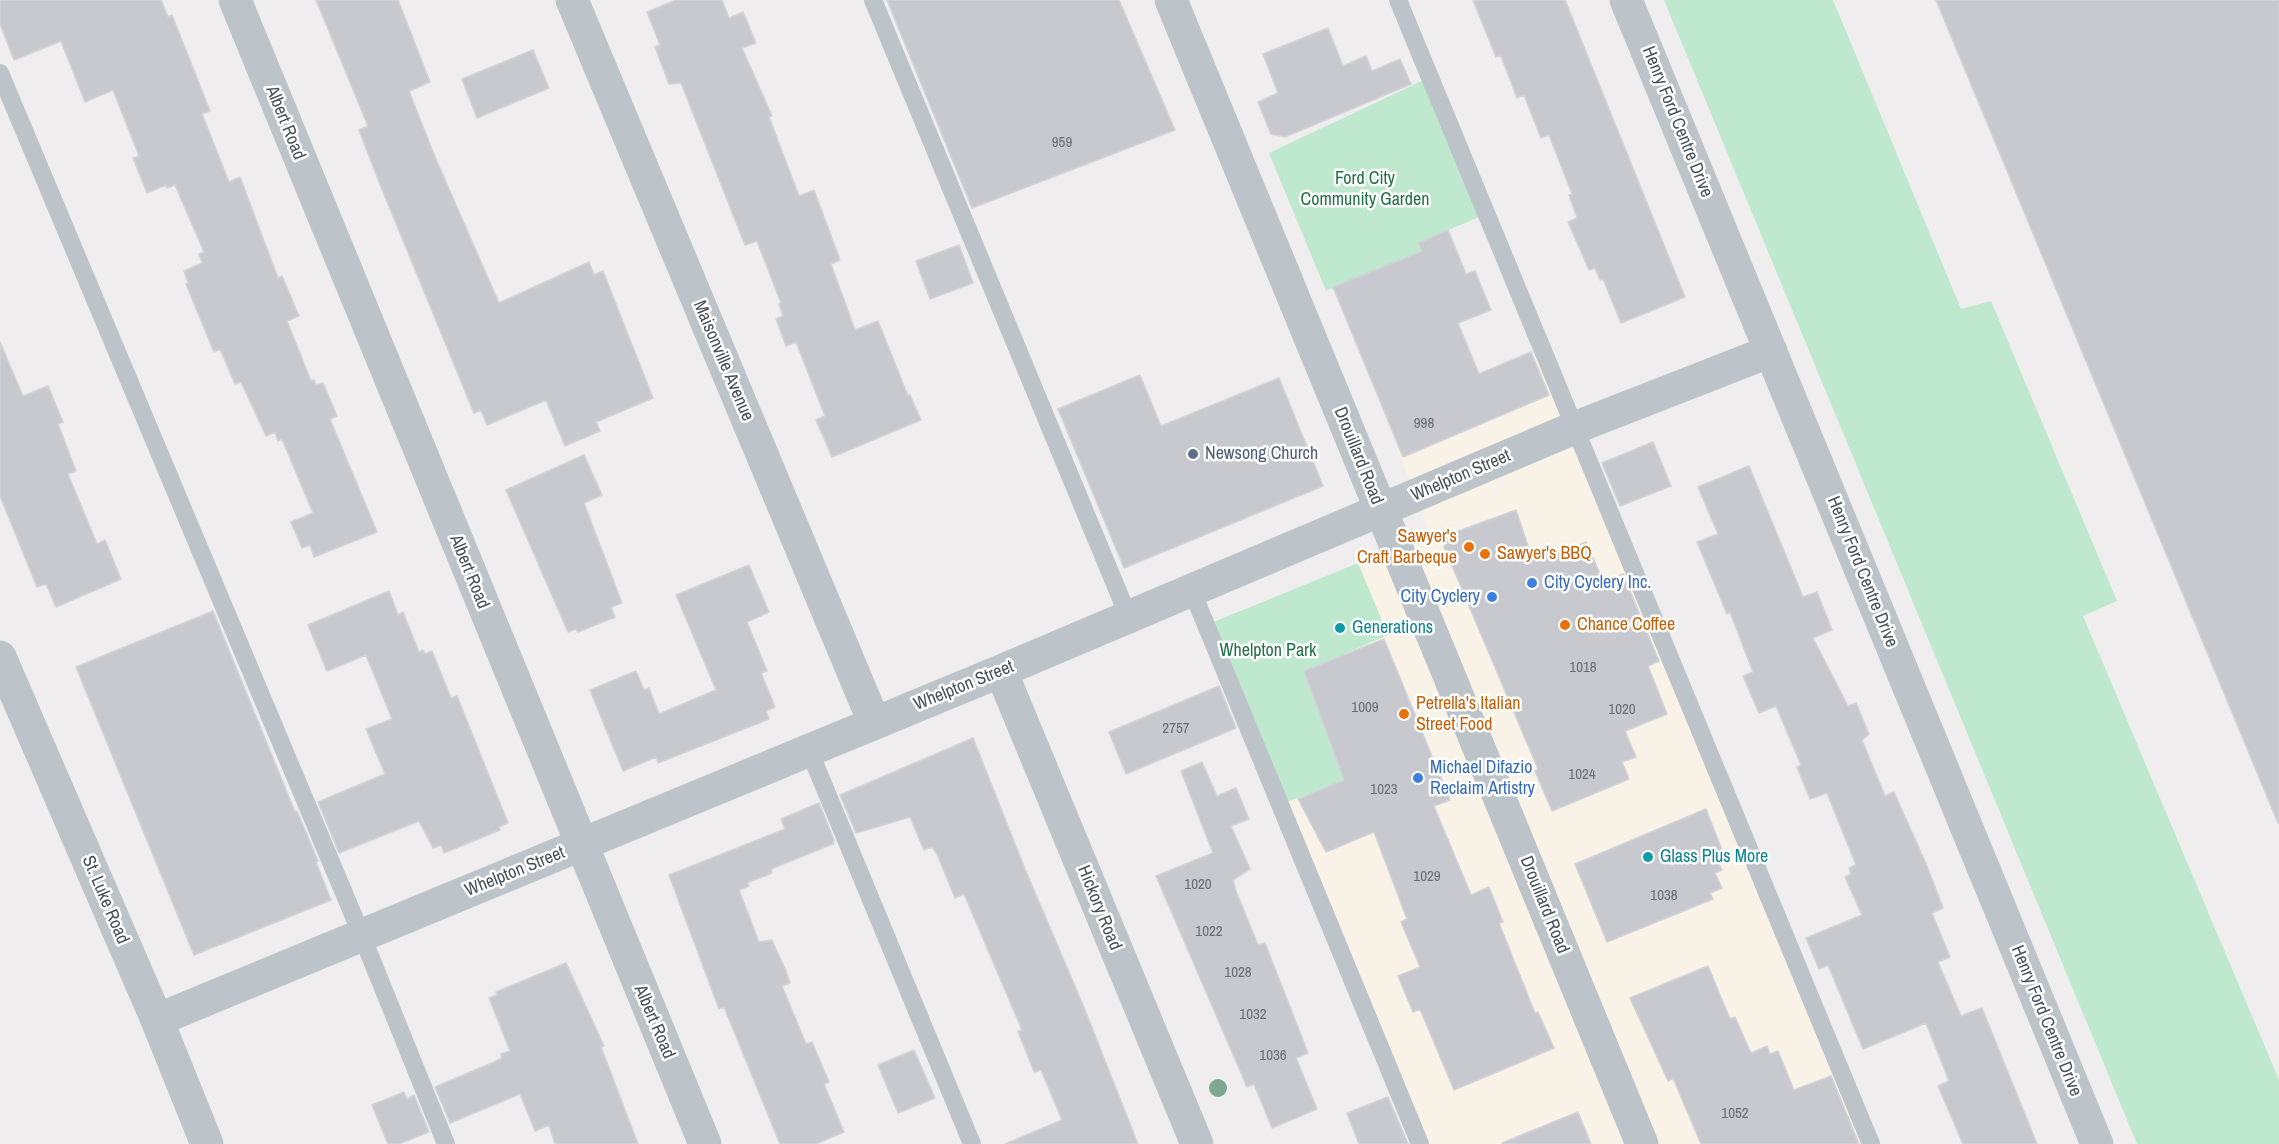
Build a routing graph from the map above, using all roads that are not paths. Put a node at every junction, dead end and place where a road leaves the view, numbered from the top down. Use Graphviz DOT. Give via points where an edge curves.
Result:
graph roads {
  1 [pos="235,0"];
  2 [pos="572,0"];
  3 [pos="873,0"];
  4 [pos="1171,0"];
  5 [pos="1398,0"];
  6 [pos="1626,0"];
  7 [pos="0,73"];
  8 [pos="1771,351"];
  9 [pos="1574,428"];
  10 [pos="1381,510"];
  11 [pos="1192,591"];
  12 [pos="1129,618"];
  13 [pos="0,657"];
  14 [pos="1001,671"];
  15 [pos="874,722"];
  16 [pos="809,750"];
  17 [pos="581,845"];
  18 [pos="362,936"];
  19 [pos="157,1020"];
  20 [pos="207,1144"];
  21 [pos="446,1144"];
  22 [pos="705,1144"];
  23 [pos="972,1144"];
  24 [pos="1197,1144"];
  25 [pos="1420,1144"];
  26 [pos="1642,1144"];
  27 [pos="1871,1144"];
  28 [pos="2097,1144"];
  1 -- 17 [label="street, Albert Road"];
  2 -- 15 [label="street, Maisonville Avenue"];
  3 -- 12 [label="lane"];
  4 -- 10 [label="street, Drouillard Road"];
  5 -- 9 [label="lane"];
  6 -- 8 [label="street, Henry Ford Centre Drive"];
  7 -- 18 [label="lane"];
  8 -- 9 [label="street, Whelpton Street"];
  8 -- 28 [label="street, Henry Ford Centre Drive"];
  9 -- 10 [label="street, Whelpton Street"];
  9 -- 27 [label="lane"];
  10 -- 11 [label="street, Whelpton Street"];
  10 -- 26 [label="street, Drouillard Road"];
  11 -- 12 [label="street, Whelpton Street"];
  11 -- 25 [label="lane"];
  12 -- 14 [label="street, Whelpton Street"];
  13 -- 19 [label="street, St. Luke Road"];
  14 -- 15 [label="street, Whelpton Street"];
  14 -- 24 [label="street, Hickory Road"];
  15 -- 16 [label="street, Whelpton Street"];
  16 -- 17 [label="street, Whelpton Street"];
  16 -- 23 [label="lane"];
  17 -- 18 [label="street, Whelpton Street"];
  17 -- 22 [label="street, Albert Road"];
  18 -- 19 [label="street, Whelpton Street"];
  18 -- 21 [label="lane"];
  19 -- 20 [label="street, St. Luke Road"];
}
